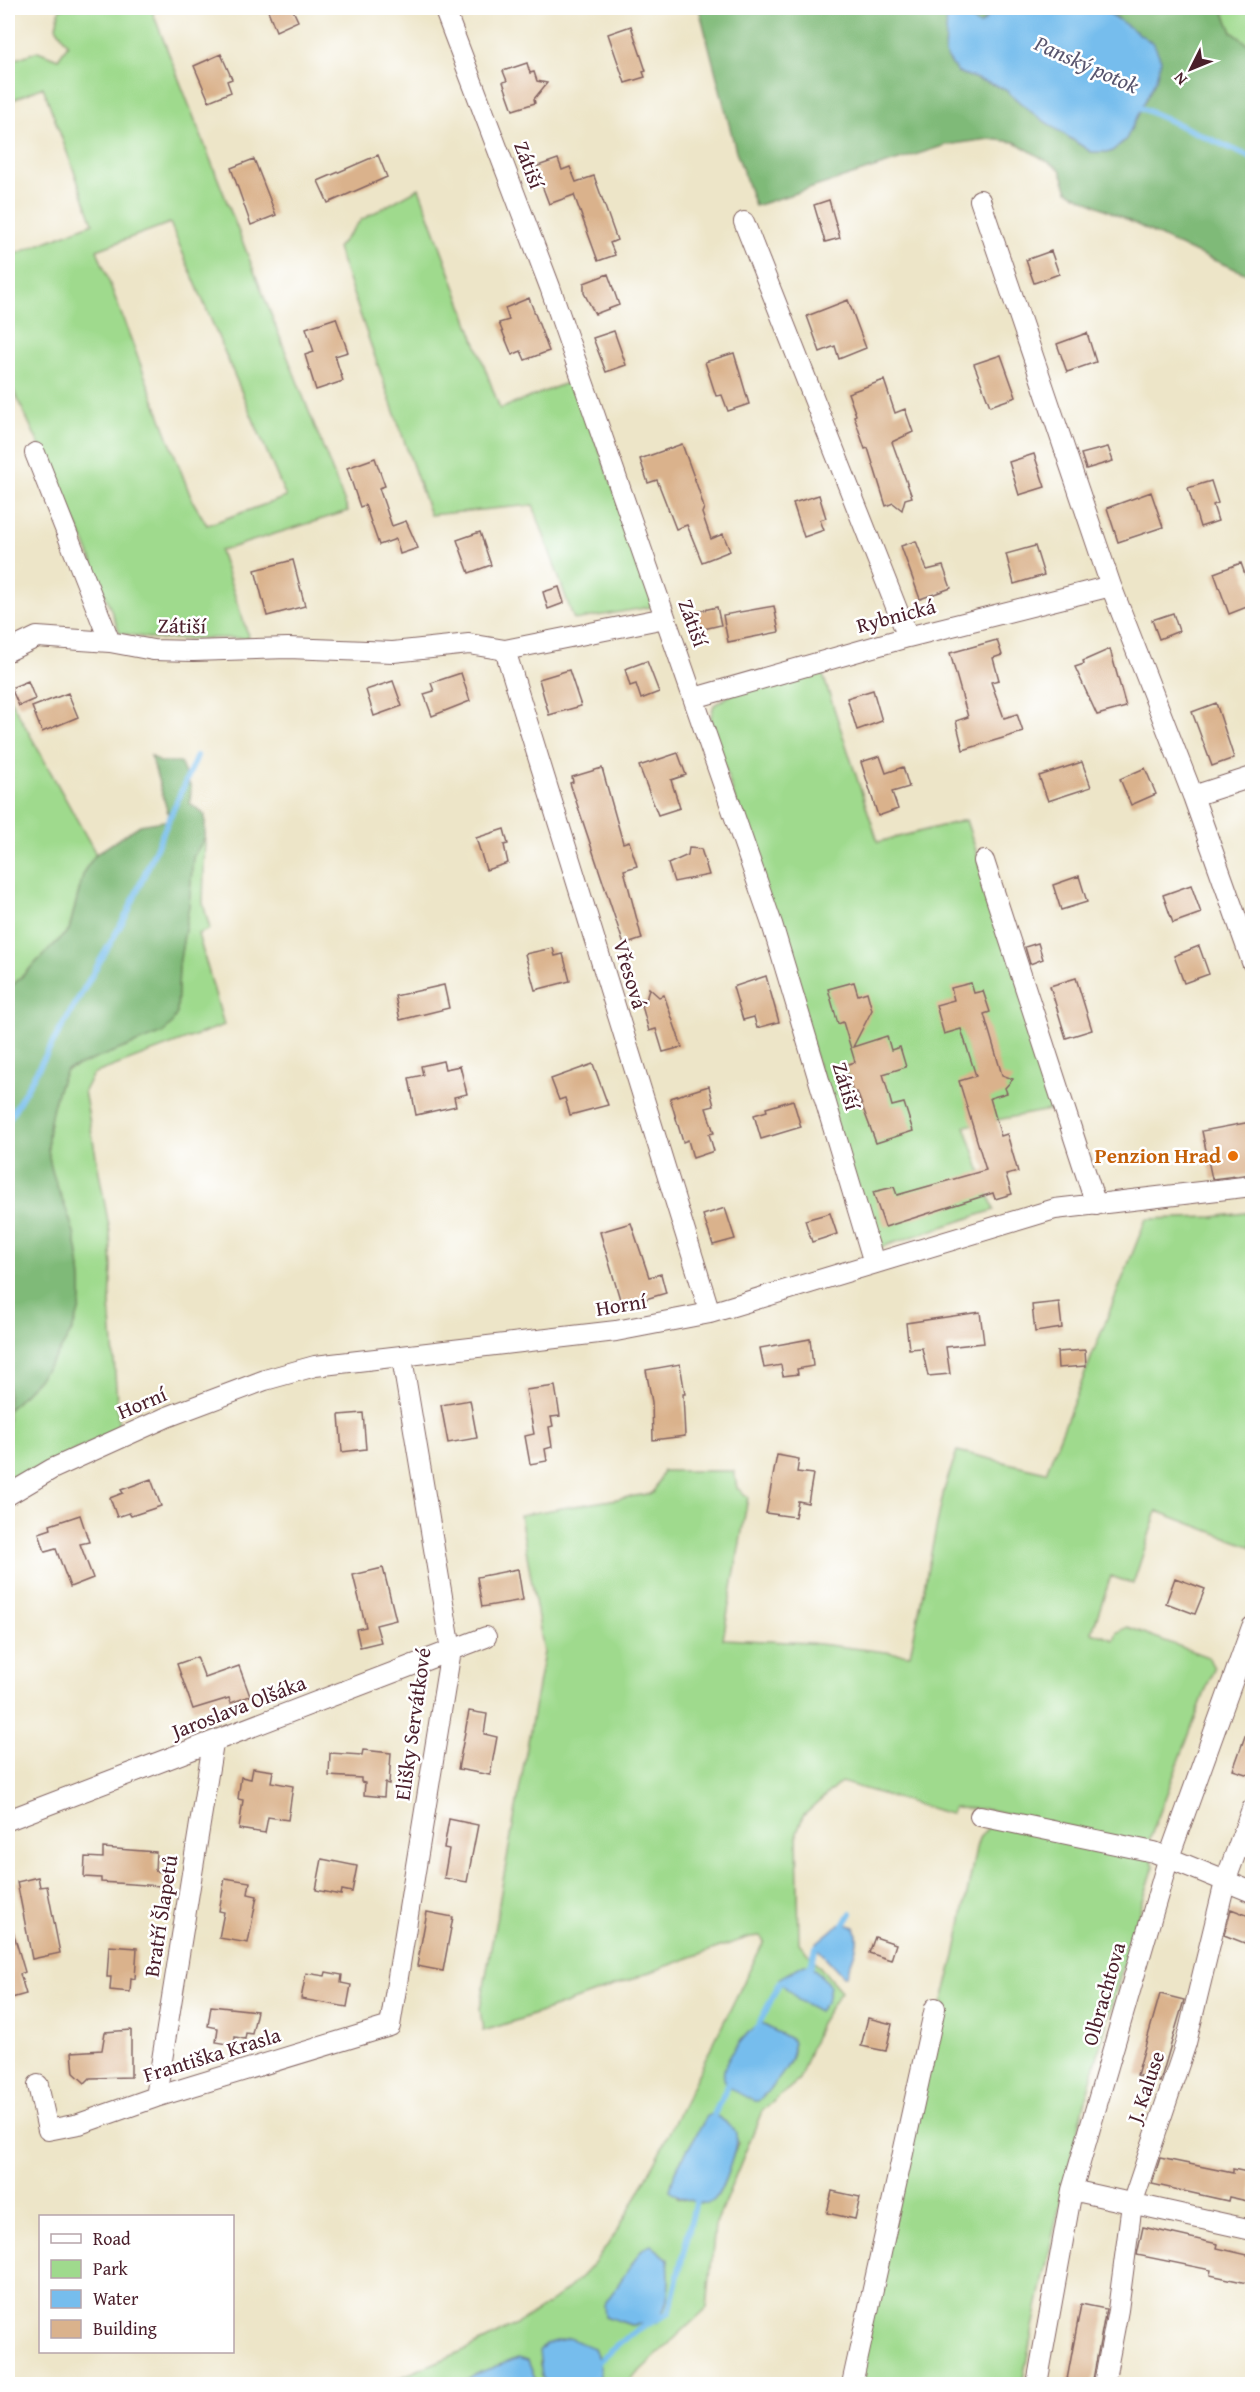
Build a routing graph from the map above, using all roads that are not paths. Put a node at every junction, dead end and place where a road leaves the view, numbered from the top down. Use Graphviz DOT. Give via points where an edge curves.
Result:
graph roads {
  1 [pos="444,8"];
  2 [pos="980,200"];
  3 [pos="744,222"];
  4 [pos="35,453"];
  5 [pos="1111,586"];
  6 [pos="665,618"];
  7 [pos="908,637"];
  8 [pos="110,642"];
  9 [pos="505,650"];
  10 [pos="8,651"];
  11 [pos="694,698"];
  12 [pos="1252,777"];
  13 [pos="1193,796"];
  14 [pos="984,861"];
  15 [pos="1252,962"];
  16 [pos="1252,1186"];
  17 [pos="1096,1205"];
  18 [pos="874,1263"];
  19 [pos="710,1313"];
  20 [pos="402,1358"];
  21 [pos="8,1495"];
  22 [pos="1252,1627"];
  23 [pos="486,1637"];
  24 [pos="450,1650"];
  25 [pos="213,1743"];
  26 [pos="1252,1809"];
  27 [pos="980,1816"];
  28 [pos="8,1820"];
  29 [pos="1168,1860"];
  30 [pos="1225,1882"];
  31 [pos="1252,1892"];
  32 [pos="935,2008"];
  33 [pos="390,2026"];
  34 [pos="38,2085"];
  35 [pos="156,2097"];
  36 [pos="1072,2190"];
  37 [pos="1131,2204"];
  38 [pos="1252,2230"];
  39 [pos="852,2385"];
  40 [pos="1036,2385"];
  41 [pos="1104,2385"];
  1 -- 6 [label="street, Zátiší" via="550,287"];
  2 -- 5 [label="street"];
  3 -- 7 [label="street"];
  4 -- 8 [label="street"];
  5 -- 7 [label="street, Rybnická"];
  5 -- 13 [label="street"];
  6 -- 9 [label="street"];
  6 -- 11 [label="street, Zátiší"];
  7 -- 11 [label="street, Rybnická"];
  8 -- 9 [label="street, Zátiší" via="153,650 192,651 288,648 393,652 469,644"];
  8 -- 10 [label="street, Zátiší" via="37,637"];
  9 -- 19 [label="street, Vřesová"];
  11 -- 18 [label="street, Zátiší" via="772,924"];
  12 -- 13 [label="street"];
  13 -- 15 [label="street"];
  14 -- 17 [label="street"];
  16 -- 17 [label="street, Horní"];
  17 -- 18 [label="street, Horní" via="1055,1209"];
  18 -- 19 [label="street, Horní"];
  19 -- 20 [label="street, Horní" via="616,1331"];
  20 -- 21 [label="street, Horní" via="315,1366 265,1380 167,1417 52,1469"];
  20 -- 24 [label="street, Elišky Servátkové"];
  22 -- 29 [label="street, Olbrachtova"];
  23 -- 24 [label="street, Jaroslava Olšáka"];
  24 -- 25 [label="street, Jaroslava Olšáka"];
  24 -- 33 [label="street, Elišky Servátkové"];
  25 -- 28 [label="street, Jaroslava Olšáka"];
  25 -- 35 [label="street, Bratří Šlapetů"];
  26 -- 30 [label="street, J. Kaluse"];
  27 -- 29 [label="street" via="1154,1852"];
  29 -- 30 [label="street"];
  29 -- 36 [label="street, Olbrachtova"];
  30 -- 31 [label="street"];
  30 -- 37 [label="street, J. Kaluse" via="1186,2043"];
  32 -- 39 [label="street"];
  33 -- 35 [label="street, Františka Krasla"];
  34 -- 35 [label="street, Františka Krasla" via="48,2130 79,2124"];
  36 -- 37 [label="street"];
  36 -- 40 [label="street, Olbrachtova"];
  37 -- 38 [label="street"];
  37 -- 41 [label="street, J. Kaluse"];
}
